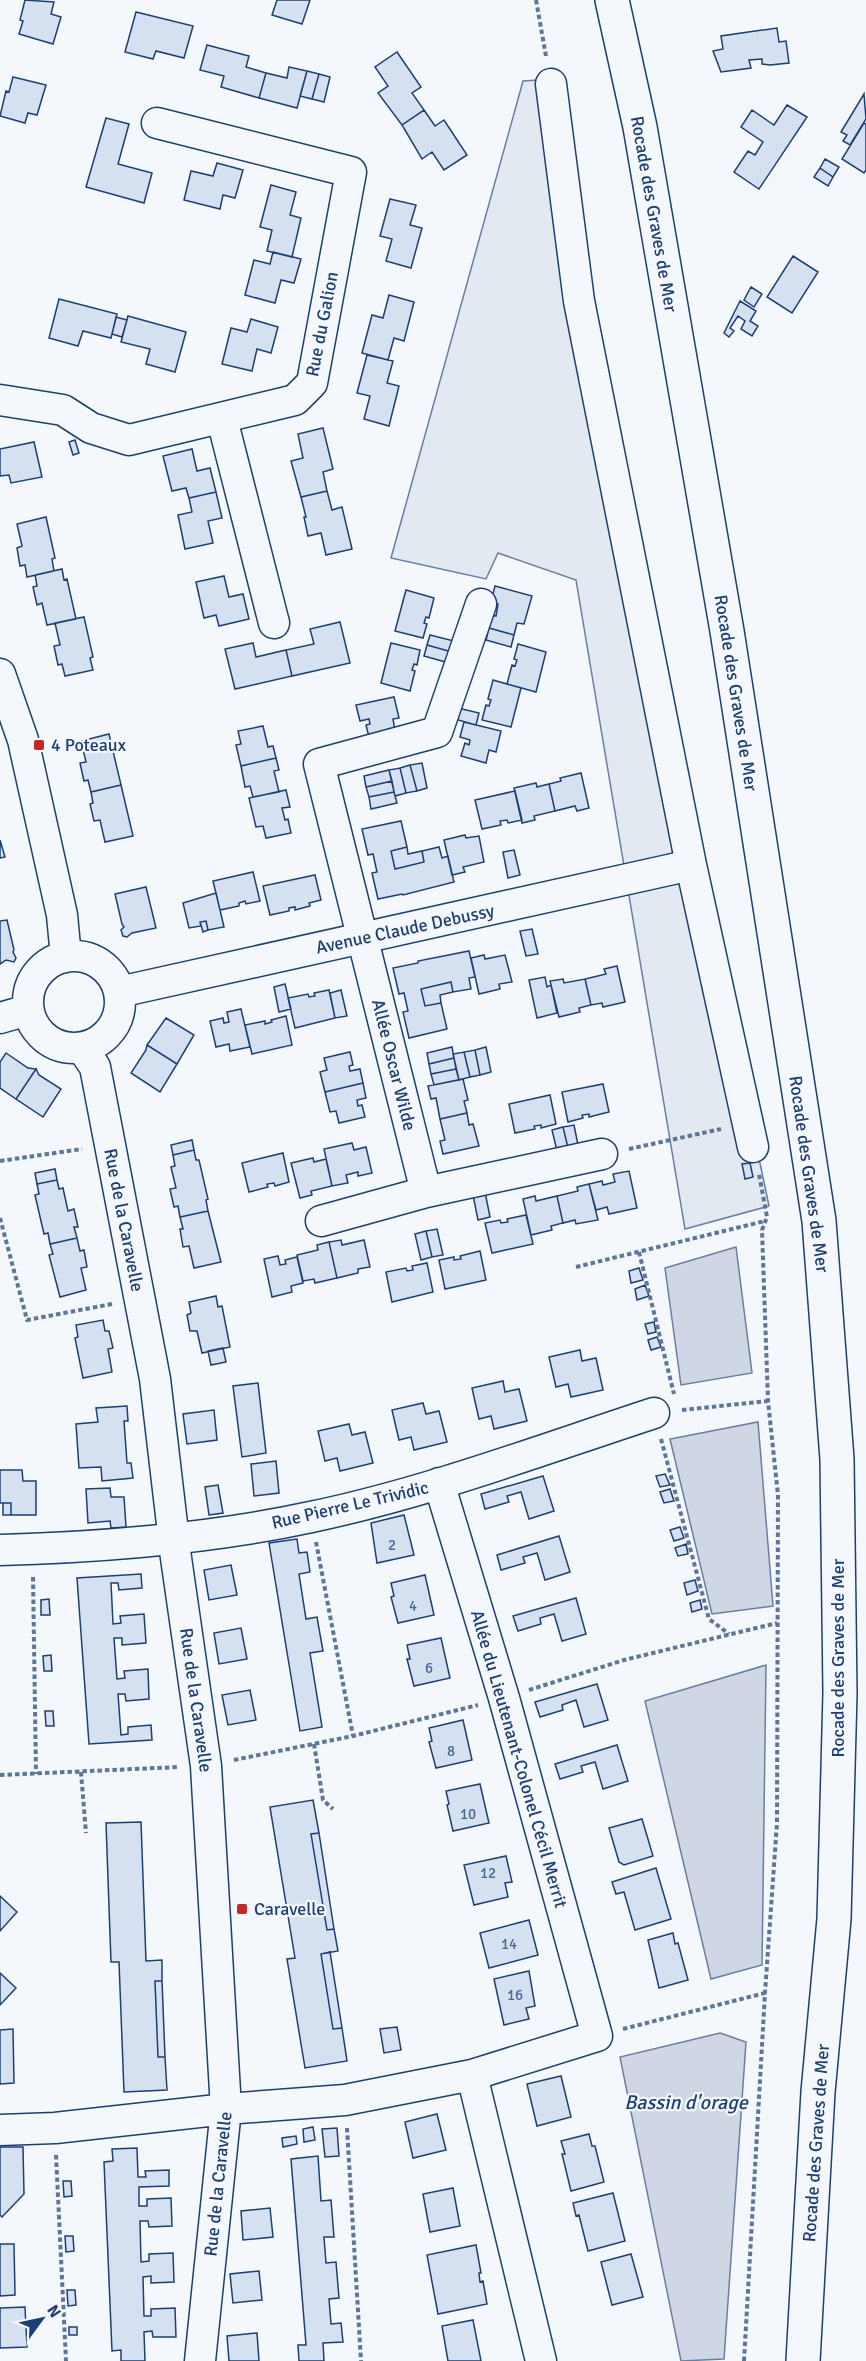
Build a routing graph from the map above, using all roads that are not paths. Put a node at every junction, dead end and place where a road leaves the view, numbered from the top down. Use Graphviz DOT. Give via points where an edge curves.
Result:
graph roads {
  1 [pos="612,0"];
  2 [pos="551,84"];
  3 [pos="157,123"];
  4 [pos="0,400"];
  5 [pos="222,419"];
  6 [pos="481,604"];
  7 [pos="274,622"];
  8 [pos="0,674"];
  9 [pos="11,733"];
  10 [pos="692,865"];
  11 [pos="361,939"];
  12 [pos="66,957"];
  13 [pos="119,992"];
  14 [pos="28,1010"];
  15 [pos="0,1018"];
  16 [pos="82,1048"];
  17 [pos="751,1135"];
  18 [pos="602,1154"];
  19 [pos="426,1192"];
  20 [pos="321,1221"];
  21 [pos="666,1412"];
  22 [pos="439,1483"];
  23 [pos="174,1540"];
  24 [pos="0,1550"];
  25 [pos="472,2075"];
  26 [pos="226,2109"];
  27 [pos="0,2130"];
  28 [pos="200,2361"];
  29 [pos="542,2361"];
  30 [pos="803,2361"];
  1 -- 30 [label="main road, Rocade des Graves de Mer" via="640,127 727,631 819,1221 837,1459 840,1694 834,1919 818,2092"];
  2 -- 10 [label="street" via="579,301"];
  3 -- 5 [label="street, Rue du Galion" via="351,172 312,382 295,400"];
  4 -- 5 [label="street, Rue du Galion" via="63,410 91,428 129,440"];
  5 -- 7 [label="street"];
  6 -- 11 [label="street, Allée Oscar Wilde" via="436,732 319,764"];
  8 -- 9 [label="street"];
  9 -- 12 [label="street" via="62,915"];
  10 -- 11 [label="street, Avenue Claude Debussy"];
  10 -- 17 [label="street"];
  11 -- 13 [label="street, Avenue Claude Debussy"];
  11 -- 19 [label="street, Allée Oscar Wilde"];
  12 -- 13 [label="street" via="93,960 114,979"];
  12 -- 14 [label="street" via="52,962 36,976 28,996"];
  13 -- 16 [label="street" via="120,1007 112,1028 96,1043"];
  14 -- 15 [label="street"];
  14 -- 16 [label="street" via="33,1024 48,1040 68,1048"];
  16 -- 23 [label="street, Rue de la Caravelle" via="95,1067 140,1298 155,1379"];
  18 -- 19 [label="street"];
  19 -- 20 [label="street"];
  21 -- 22 [label="street, Rue Pierre Le Trividic"];
  22 -- 23 [label="street, Rue Pierre Le Trividic" via="311,1517"];
  22 -- 25 [label="street, Allée du Lieutenant-Colonel Cécil Merrit" via="504,1698 597,2036"];
  23 -- 24 [label="street, Rue Pierre Le Trividic"];
  23 -- 26 [label="street, Rue de la Caravelle" via="207,1766"];
  25 -- 26 [label="street" via="345,2100"];
  25 -- 29 [label="street"];
  26 -- 27 [label="street" via="55,2128"];
  26 -- 28 [label="street, Rue de la Caravelle"];
}
